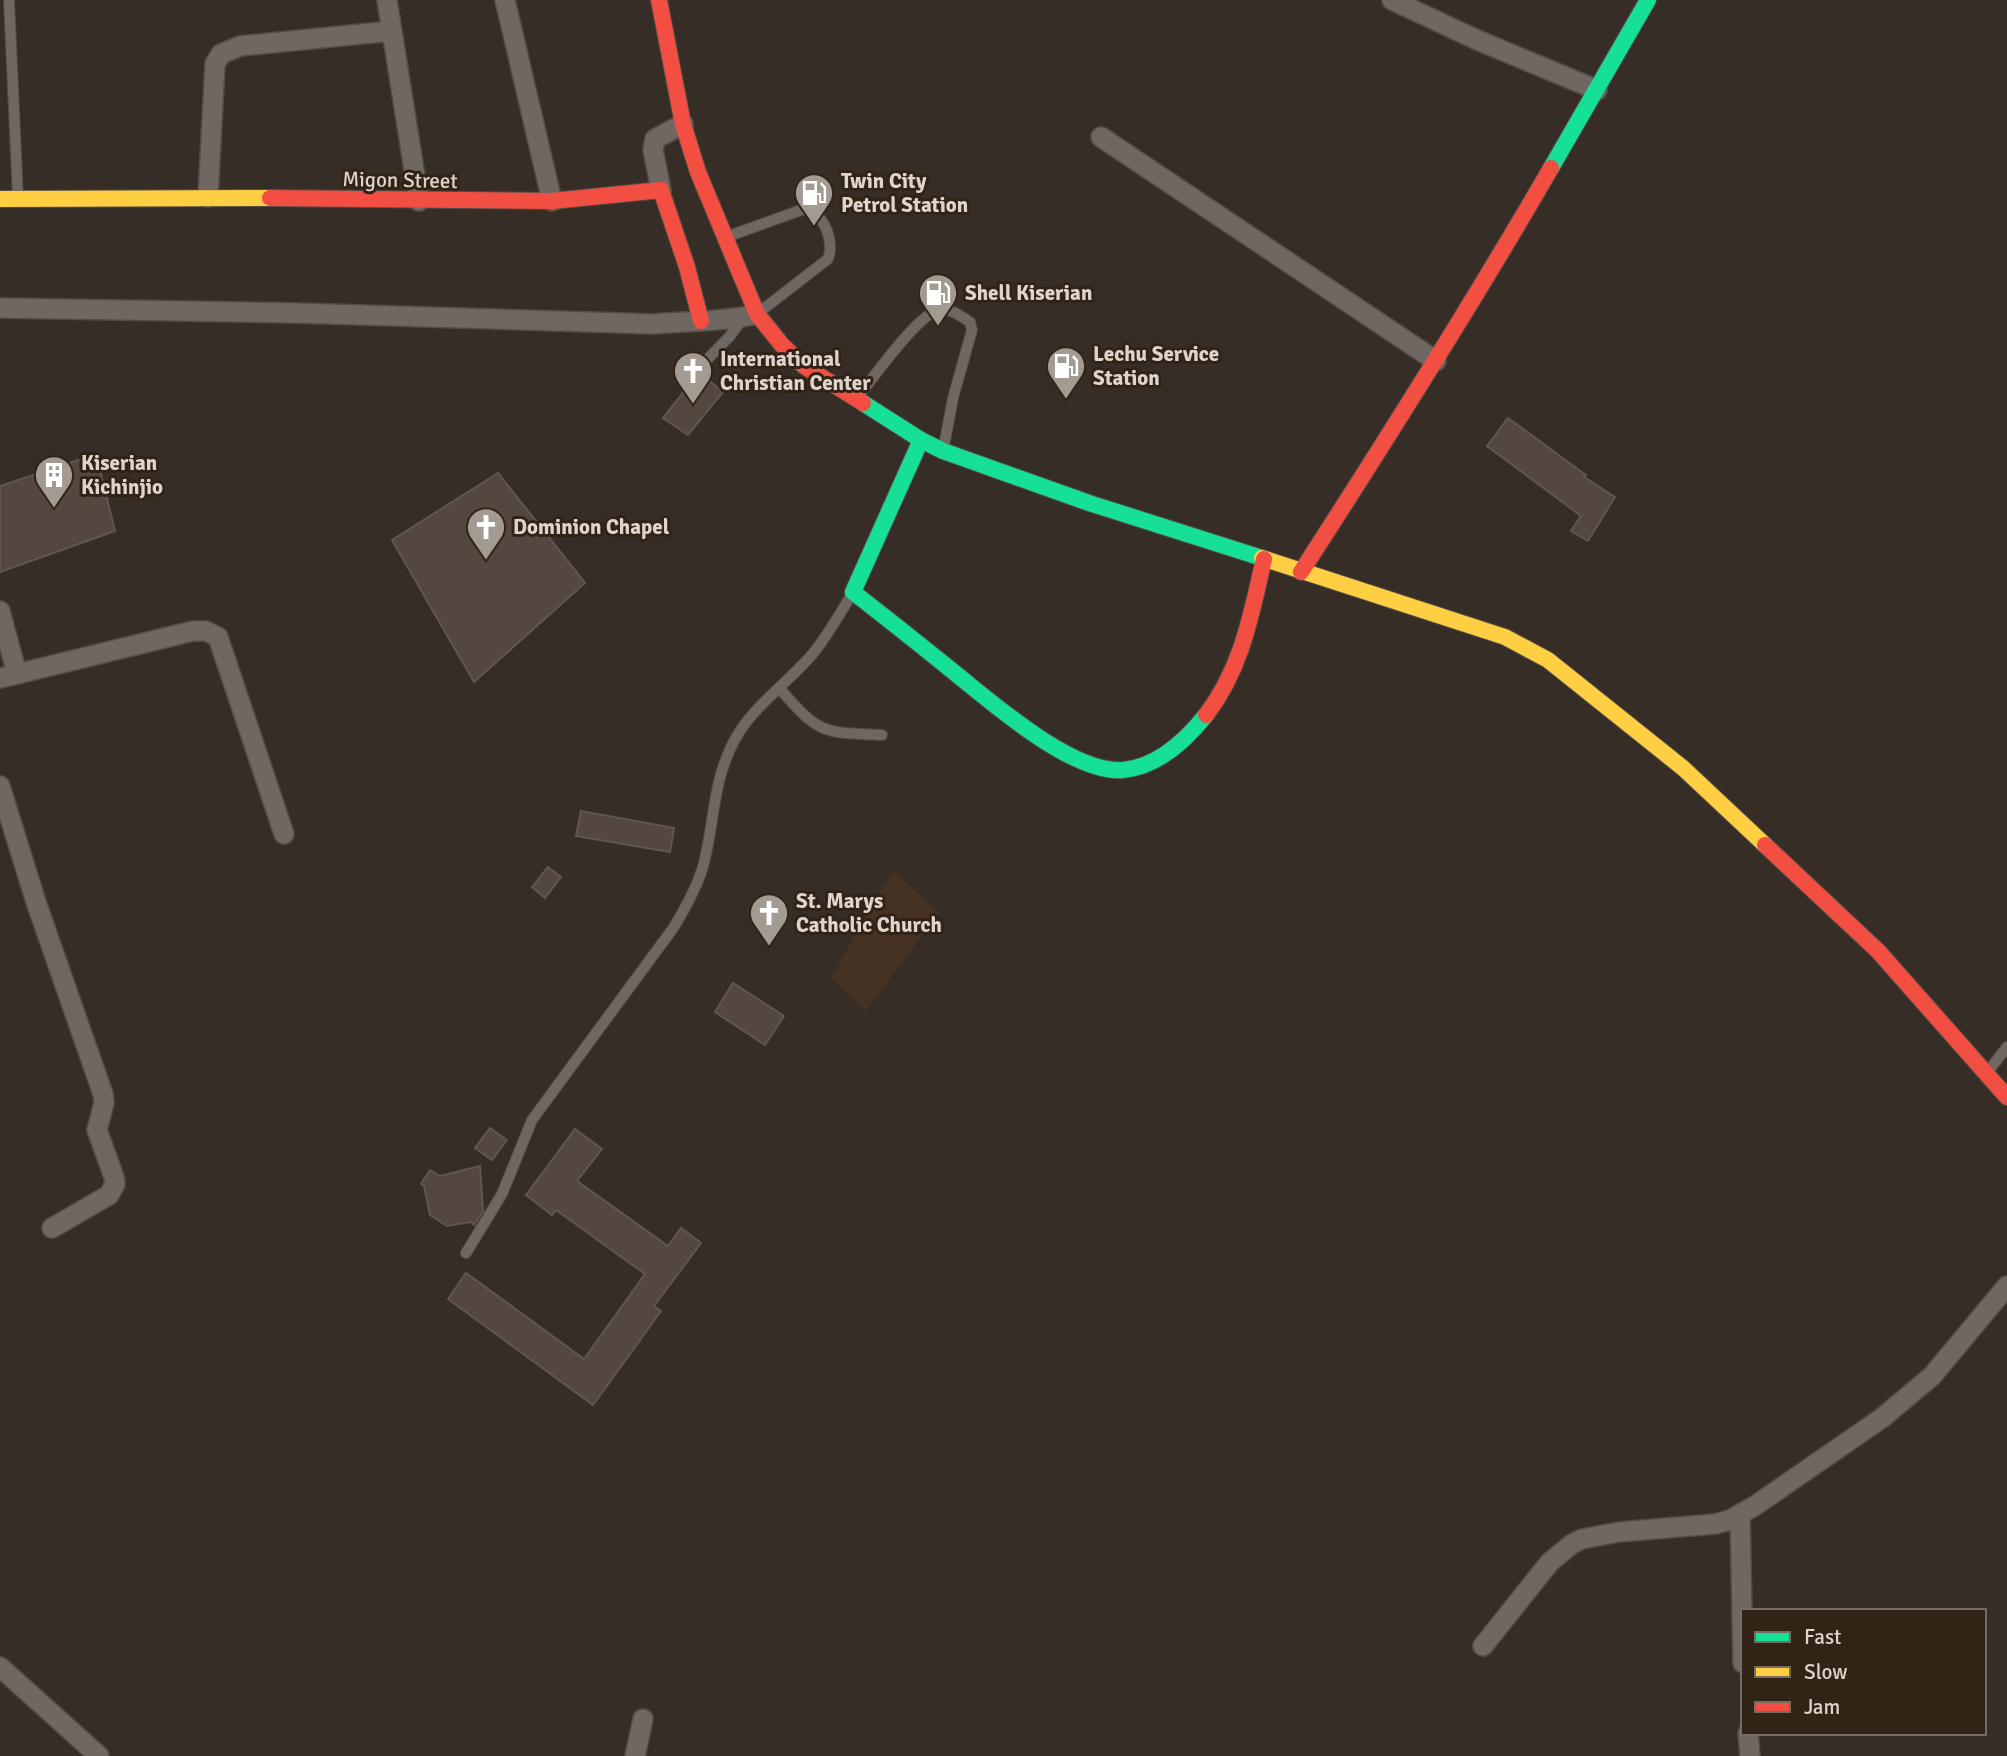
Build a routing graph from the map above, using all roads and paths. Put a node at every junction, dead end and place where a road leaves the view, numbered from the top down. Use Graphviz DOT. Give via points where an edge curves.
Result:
graph roads {
  1 [pos="9,0"];
  2 [pos="387,0"];
  3 [pos="505,0"];
  4 [pos="659,0"];
  5 [pos="1392,0"];
  6 [pos="1648,0"];
  7 [pos="392,31"];
  8 [pos="1597,90"];
  9 [pos="682,124"];
  10 [pos="1101,137"];
  11 [pos="661,190"];
  12 [pos="208,197"];
  13 [pos="18,198"];
  14 [pos="0,199"];
  15 [pos="419,201"];
  16 [pos="552,201"];
  17 [pos="725,237"];
  18 [pos="0,308"];
  19 [pos="750,316"];
  20 [pos="701,321"];
  21 [pos="1436,361"];
  22 [pos="689,378"];
  23 [pos="855,400"];
  24 [pos="921,440"];
  25 [pos="943,451"];
  26 [pos="1264,559"];
  27 [pos="1301,572"];
  28 [pos="853,592"];
  29 [pos="0,611"];
  30 [pos="9,676"];
  31 [pos="780,689"];
  32 [pos="882,735"];
  33 [pos="0,786"];
  34 [pos="285,834"];
  35 [pos="2007,1046"];
  36 [pos="1987,1072"];
  37 [pos="2007,1097"];
  38 [pos="51,1227"];
  39 [pos="466,1253"];
  40 [pos="2007,1286"];
  41 [pos="1740,1514"];
  42 [pos="1742,1609"];
  43 [pos="1483,1646"];
  44 [pos="0,1667"];
  45 [pos="643,1719"];
  46 [pos="1748,1735"];
  47 [pos="99,1756"];
  48 [pos="635,1756"];
  49 [pos="1750,1756"];
  1 -- 13 [label="lane"];
  2 -- 7 [label="street"];
  3 -- 16 [label="street"];
  4 -- 9 [label="main road"];
  5 -- 8 [label="street"];
  6 -- 8 [label="main road"];
  7 -- 12 [label="street" via="240,46 221,54 215,64"];
  7 -- 15 [label="street"];
  8 -- 21 [label="main road"];
  9 -- 11 [label="street" via="655,139"];
  9 -- 17 [label="main road"];
  10 -- 21 [label="street"];
  11 -- 16 [label="main road, Migon Street"];
  11 -- 20 [label="main road"];
  12 -- 13 [label="main road, Migon Street"];
  12 -- 15 [label="main road, Migon Street"];
  13 -- 14 [label="main road, Migon Street"];
  15 -- 16 [label="main road, Migon Street"];
  17 -- 19 [label="main road"];
  17 -- 19 [label="lane" via="804,209 819,216 831,242 828,259"];
  18 -- 20 [label="street" via="653,324"];
  19 -- 20 [label="street"];
  19 -- 22 [label="lane"];
  19 -- 23 [label="main road" via="804,366"];
  21 -- 27 [label="main road"];
  23 -- 24 [label="main road"];
  23 -- 25 [label="lane" via="930,313 940,309 960,316 970,322 972,330"];
  24 -- 25 [label="main road"];
  24 -- 28 [label="main road"];
  25 -- 26 [label="main road"];
  26 -- 27 [label="main road"];
  26 -- 28 [label="main road" via="1233,672 1208,711 1174,750 1138,768 1120,770 1088,763 1023,724"];
  27 -- 36 [label="main road" via="1492,632 1548,660 1683,768 1783,861 1878,951"];
  28 -- 31 [label="lane" via="816,649"];
  29 -- 30 [label="street"];
  30 -- 34 [label="street" via="193,631 213,634 222,643"];
  31 -- 32 [label="lane" via="812,724 826,731"];
  31 -- 39 [label="lane" via="753,712 734,742 715,791 703,867 693,894 674,927 532,1120 502,1194"];
  33 -- 38 [label="street" via="103,1094 97,1130 115,1184 109,1195"];
  35 -- 36 [label="lane"];
  36 -- 37 [label="main road"];
  40 -- 41 [label="street" via="1932,1376 1882,1418"];
  41 -- 42 [label="street"];
  41 -- 43 [label="street" via="1715,1524 1619,1532 1572,1544 1550,1562"];
  44 -- 47 [label="street"];
  45 -- 48 [label="street"];
  46 -- 49 [label="street"];
}
